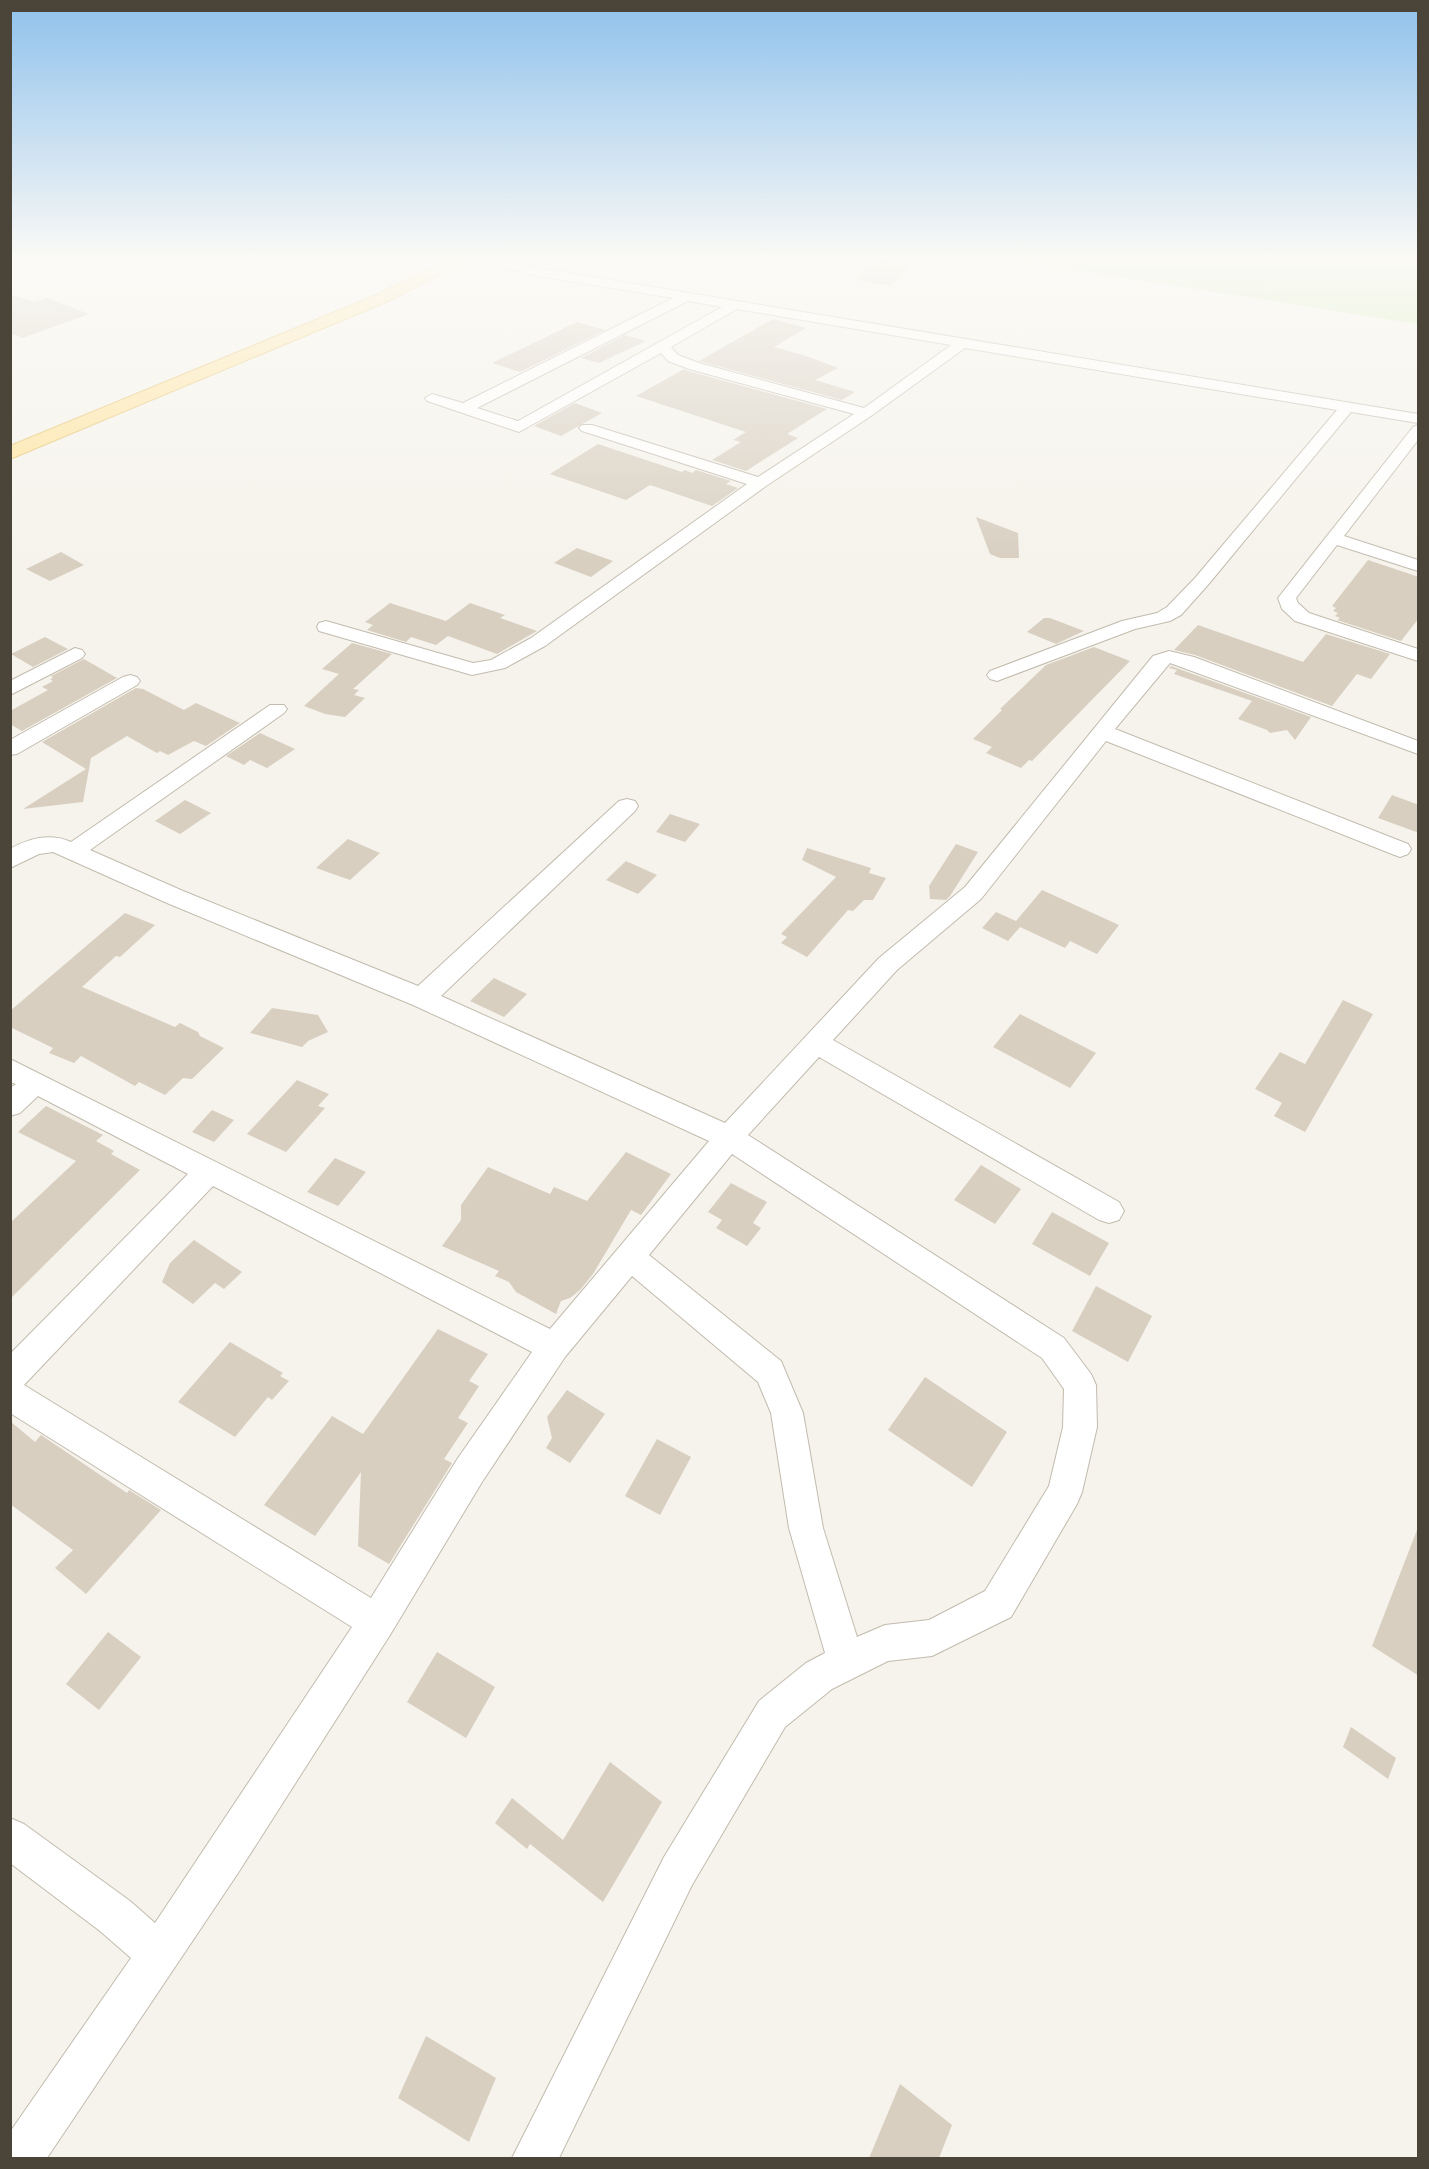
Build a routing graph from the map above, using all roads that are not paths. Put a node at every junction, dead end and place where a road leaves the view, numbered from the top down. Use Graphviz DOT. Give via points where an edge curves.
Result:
graph roads {
  1 [pos="235,359"];
  2 [pos="563,359"];
  3 [pos="641,359"];
  4 [pos="677,359"];
  5 [pos="940,359"];
  6 [pos="1067,359"];
  7 [pos="432,398"];
  8 [pos="1347,406"];
  9 [pos="466,408"];
  10 [pos="866,413"];
  11 [pos="1419,419"];
  12 [pos="587,428"];
  13 [pos="1419,430"];
  14 [pos="10,453"];
  15 [pos="760,483"];
  16 [pos="1335,539"];
  17 [pos="1419,566"];
  18 [pos="326,627"];
  19 [pos="75,654"];
  20 [pos="1419,655"];
  21 [pos="996,675"];
  22 [pos="130,681"];
  23 [pos="10,689"];
  24 [pos="277,709"];
  25 [pos="1101,731"];
  26 [pos="1419,748"];
  27 [pos="10,749"];
  28 [pos="627,806"];
  29 [pos="1400,849"];
  30 [pos="73,851"];
  31 [pos="10,860"];
  32 [pos="423,998"];
  33 [pos="816,1043"];
  34 [pos="23,1076"];
  35 [pos="10,1105"];
  36 [pos="729,1137"];
  37 [pos="209,1172"];
  38 [pos="1109,1211"];
  39 [pos="629,1256"];
  40 [pos="554,1347"];
  41 [pos="10,1377"];
  42 [pos="10,1395"];
  43 [pos="377,1622"];
  44 [pos="846,1662"];
  45 [pos="10,1838"];
  46 [pos="159,1955"];
  47 [pos="20,2158"];
  48 [pos="535,2158"];
  1 -- 14 [label="main road"];
  2 -- 9 [label="street"];
  3 -- 9 [label="street" via="519,427"];
  4 -- 10 [label="street"];
  5 -- 10 [label="street"];
  6 -- 8 [label="street"];
  7 -- 9 [label="street"];
  8 -- 11 [label="street"];
  8 -- 21 [label="street" via="1174,611"];
  10 -- 15 [label="street"];
  12 -- 15 [label="street"];
  13 -- 16 [label="street"];
  15 -- 18 [label="street" via="538,642 486,667 472,669"];
  16 -- 17 [label="street"];
  16 -- 20 [label="street" via="1287,598 1288,605 1302,617"];
  19 -- 23 [label="street"];
  22 -- 27 [label="street"];
  24 -- 30 [label="street"];
  25 -- 26 [label="street" via="1160,660 1169,657"];
  25 -- 29 [label="street"];
  25 -- 33 [label="street" via="973,893 888,964"];
  28 -- 32 [label="street"];
  30 -- 31 [label="street" via="56,844 36,845"];
  30 -- 32 [label="street"];
  32 -- 36 [label="street"];
  33 -- 36 [label="street"];
  33 -- 38 [label="street"];
  34 -- 35 [label="street"];
  34 -- 37 [label="street"];
  36 -- 39 [label="street"];
  36 -- 44 [label="street" via="1053,1348 1080,1385 1080,1427 1065,1492 998,1604 932,1638 885,1643"];
  37 -- 40 [label="street"];
  37 -- 41 [label="street"];
  39 -- 40 [label="street"];
  39 -- 44 [label="street" via="770,1372 787,1413 806,1528"];
  40 -- 43 [label="street" via="470,1470"];
  42 -- 43 [label="street"];
  43 -- 46 [label="street"];
  44 -- 48 [label="street" via="819,1676 772,1714 678,1871"];
  45 -- 46 [label="street" via="116,1916"];
  46 -- 47 [label="street"];
}
